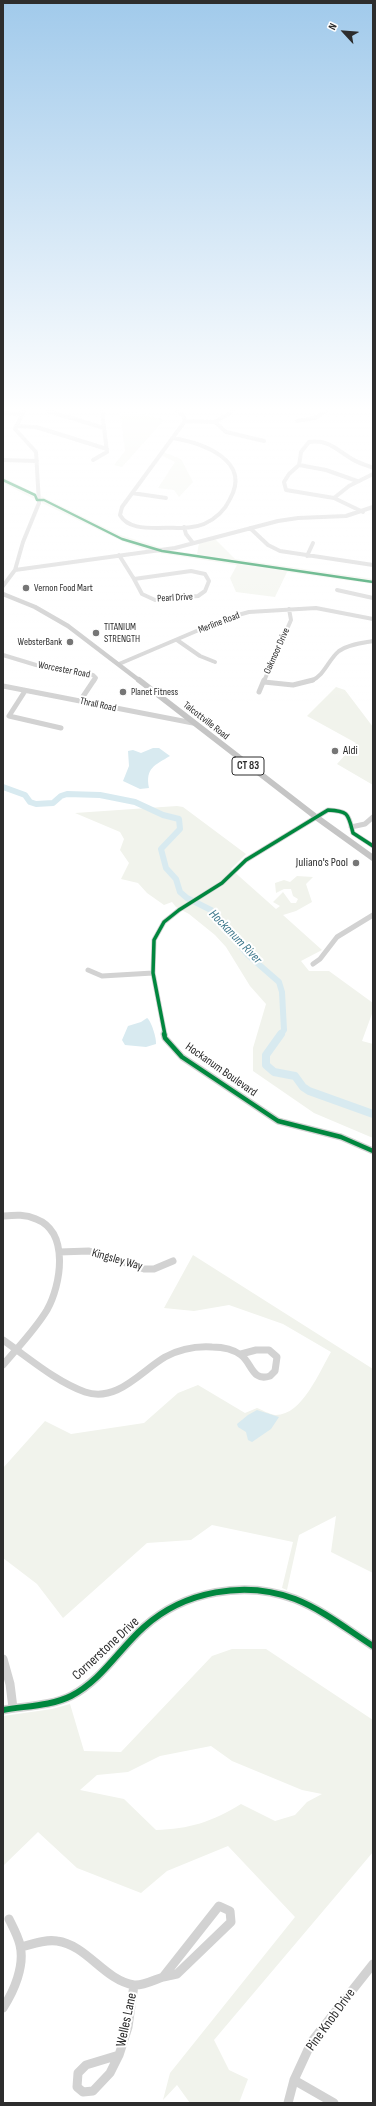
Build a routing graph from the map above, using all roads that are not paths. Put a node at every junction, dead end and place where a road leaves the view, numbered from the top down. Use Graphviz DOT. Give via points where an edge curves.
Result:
graph roads {
  1 [pos="36,509"];
  2 [pos="122,509"];
  3 [pos="222,509"];
  4 [pos="357,509"];
  5 [pos="368,509"];
  6 [pos="363,512"];
  7 [pos="184,527"];
  8 [pos="189,527"];
  9 [pos="250,528"];
  10 [pos="195,542"];
  11 [pos="313,543"];
  12 [pos="119,555"];
  13 [pos="307,556"];
  14 [pos="373,565"];
  15 [pos="15,570"];
  16 [pos="134,579"];
  17 [pos="3,586"];
  18 [pos="336,590"];
  19 [pos="3,594"];
  20 [pos="373,598"];
  21 [pos="289,609"];
  22 [pos="373,619"];
  23 [pos="177,640"];
  24 [pos="373,641"];
  25 [pos="3,655"];
  26 [pos="214,662"];
  27 [pos="118,664"];
  28 [pos="264,682"];
  29 [pos="3,686"];
  30 [pos="25,691"];
  31 [pos="259,692"];
  32 [pos="80,701"];
  33 [pos="193,723"];
  34 [pos="61,728"];
  35 [pos="373,817"];
  36 [pos="316,818"];
  37 [pos="351,827"];
  38 [pos="373,846"];
  39 [pos="373,858"];
  40 [pos="373,915"];
  41 [pos="312,964"];
  42 [pos="88,970"];
  43 [pos="153,973"];
  44 [pos="373,1151"];
  45 [pos="3,1214"];
  46 [pos="60,1252"];
  47 [pos="173,1261"];
  48 [pos="3,1340"];
  49 [pos="16,1349"];
  50 [pos="241,1354"];
  51 [pos="3,1365"];
  52 [pos="373,1646"];
  53 [pos="3,1659"];
  54 [pos="13,1708"];
  55 [pos="3,1710"];
  56 [pos="9,1919"];
  57 [pos="21,1947"];
  58 [pos="373,1964"];
  59 [pos="163,1977"];
  60 [pos="134,1985"];
  61 [pos="3,2008"];
  62 [pos="119,2055"];
  63 [pos="294,2080"];
  64 [pos="288,2103"];
  65 [pos="334,2103"];
  1 -- 15 [label="street" via="22,542"];
  2 -- 7 [label="street" via="121,518 126,523 144,528"];
  3 -- 8 [label="street" via="204,524"];
  4 -- 6 [label="street"];
  5 -- 6 [label="street"];
  6 -- 9 [label="street" via="346,516 287,519"];
  7 -- 8 [label="street"];
  7 -- 10 [label="street" via="186,534"];
  8 -- 10 [label="street"];
  9 -- 10 [label="street"];
  9 -- 13 [label="street" via="273,548 288,554"];
  10 -- 12 [label="street" via="175,548"];
  11 -- 13 [label="street"];
  12 -- 15 [label="street"];
  12 -- 16 [label="street, Pearl Drive"];
  13 -- 14 [label="street"];
  15 -- 17 [label="street"];
  16 -- 16 [label="street, Pearl Drive" via="142,594 155,600 198,596 205,591 209,581 204,574 191,571"];
  18 -- 20 [label="street"];
  19 -- 27 [label="main road, Talcottville Road / CT 83" via="35,607 68,626"];
  21 -- 22 [label="street, Merline Road" via="323,609"];
  21 -- 23 [label="street, Merline Road" via="238,614"];
  21 -- 28 [label="street, Oakmoor Drive" via="291,620"];
  23 -- 26 [label="street"];
  23 -- 27 [label="street, Merline Road"];
  24 -- 28 [label="street" via="340,651 321,675 307,683 289,685"];
  25 -- 32 [label="street, Worcester Road" via="23,663 93,675 96,678"];
  27 -- 33 [label="main road, Talcottville Road / CT 83"];
  28 -- 31 [label="street, Oakmoor Drive"];
  29 -- 30 [label="street, Thrall Road"];
  30 -- 32 [label="street, Thrall Road"];
  30 -- 34 [label="street" via="9,716"];
  32 -- 33 [label="street, Thrall Road"];
  33 -- 36 [label="main road, Talcottville Road / CT 83"];
  35 -- 37 [label="street" via="365,824"];
  36 -- 37 [label="street, Hockanum Boulevard" via="328,810 343,811 348,815"];
  36 -- 39 [label="main road, Talcottville Road / CT 83"];
  36 -- 43 [label="street, Hockanum Boulevard" via="246,860 222,883 172,915 154,940"];
  37 -- 38 [label="street" via="353,833"];
  40 -- 41 [label="street" via="338,936 322,958"];
  42 -- 43 [label="street" via="102,976"];
  43 -- 44 [label="street, Hockanum Boulevard" via="165,1038 182,1057 278,1122 341,1137"];
  45 -- 46 [label="street" via="34,1217 48,1226 56,1237"];
  46 -- 47 [label="street, Kingsley Way" via="89,1251 144,1269 154,1269"];
  46 -- 49 [label="street" via="57,1286 51,1303"];
  48 -- 49 [label="street"];
  49 -- 50 [label="street" via="73,1385 87,1392 101,1394 117,1391 167,1356 187,1349 210,1347"];
  49 -- 51 [label="street"];
  50 -- 50 [label="street" via="269,1350 277,1357 278,1366 275,1373 266,1377 258,1376 250,1371"];
  52 -- 54 [label="street, Cornerstone Drive" via="316,1609 294,1598 258,1590 233,1590 204,1595 173,1607 145,1627 100,1674 71,1696 48,1703"];
  53 -- 54 [label="street"];
  54 -- 55 [label="street, Cornerstone Drive"];
  56 -- 57 [label="street"];
  57 -- 60 [label="street" via="49,1940 59,1941 75,1948 115,1977"];
  57 -- 61 [label="street" via="20,1964 12,1995"];
  58 -- 63 [label="street, Pine Knob Drive" via="312,2041"];
  59 -- 59 [label="street" via="219,1906 230,1911 231,1922 223,1930 177,1974"];
  59 -- 60 [label="street" via="148,1984"];
  60 -- 62 [label="street, Welles Lane" via="128,2027"];
  63 -- 64 [label="street, Pine Knob Drive"];
  63 -- 65 [label="street"];
}
